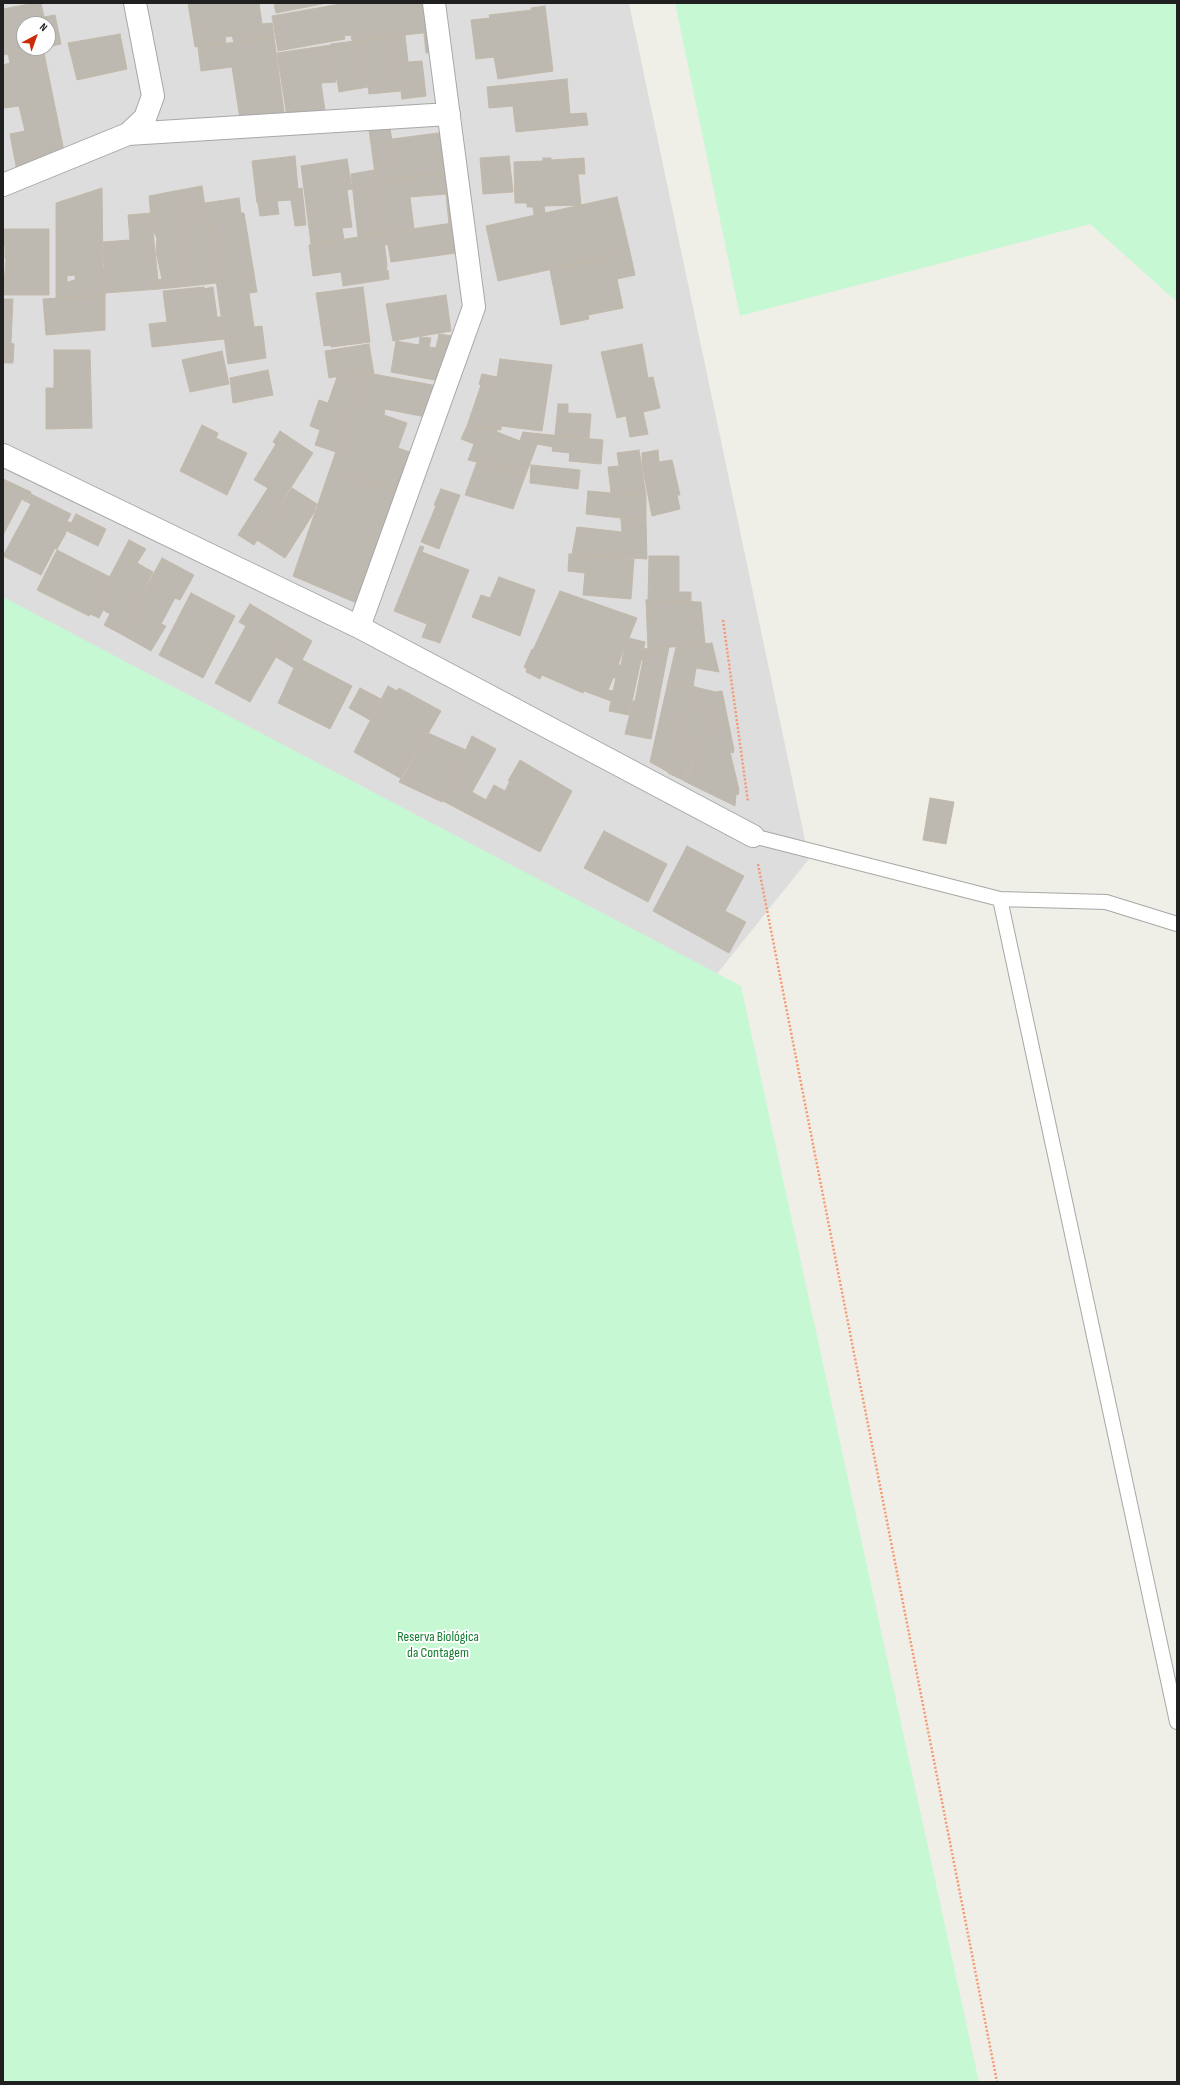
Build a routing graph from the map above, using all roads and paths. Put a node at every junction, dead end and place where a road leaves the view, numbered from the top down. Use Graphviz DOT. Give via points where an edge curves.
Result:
graph roads {
  1 [pos="135,3"];
  2 [pos="434,3"];
  3 [pos="449,114"];
  4 [pos="128,134"];
  5 [pos="3,185"];
  6 [pos="3,455"];
  7 [pos="723,620"];
  8 [pos="359,627"];
  9 [pos="753,836"];
  10 [pos="1000,899"];
  11 [pos="1177,924"];
  12 [pos="1177,1722"];
  13 [pos="997,2082"];
  1 -- 4 [label="street" via="153,96 145,118"];
  2 -- 3 [label="street"];
  3 -- 4 [label="street"];
  3 -- 8 [label="street" via="474,307"];
  4 -- 5 [label="street"];
  6 -- 8 [label="street"];
  7 -- 9 [label="path"];
  8 -- 9 [label="street"];
  9 -- 10 [label="lane"];
  9 -- 13 [label="path"];
  10 -- 11 [label="lane" via="1106,902"];
  10 -- 12 [label="lane"];
}
